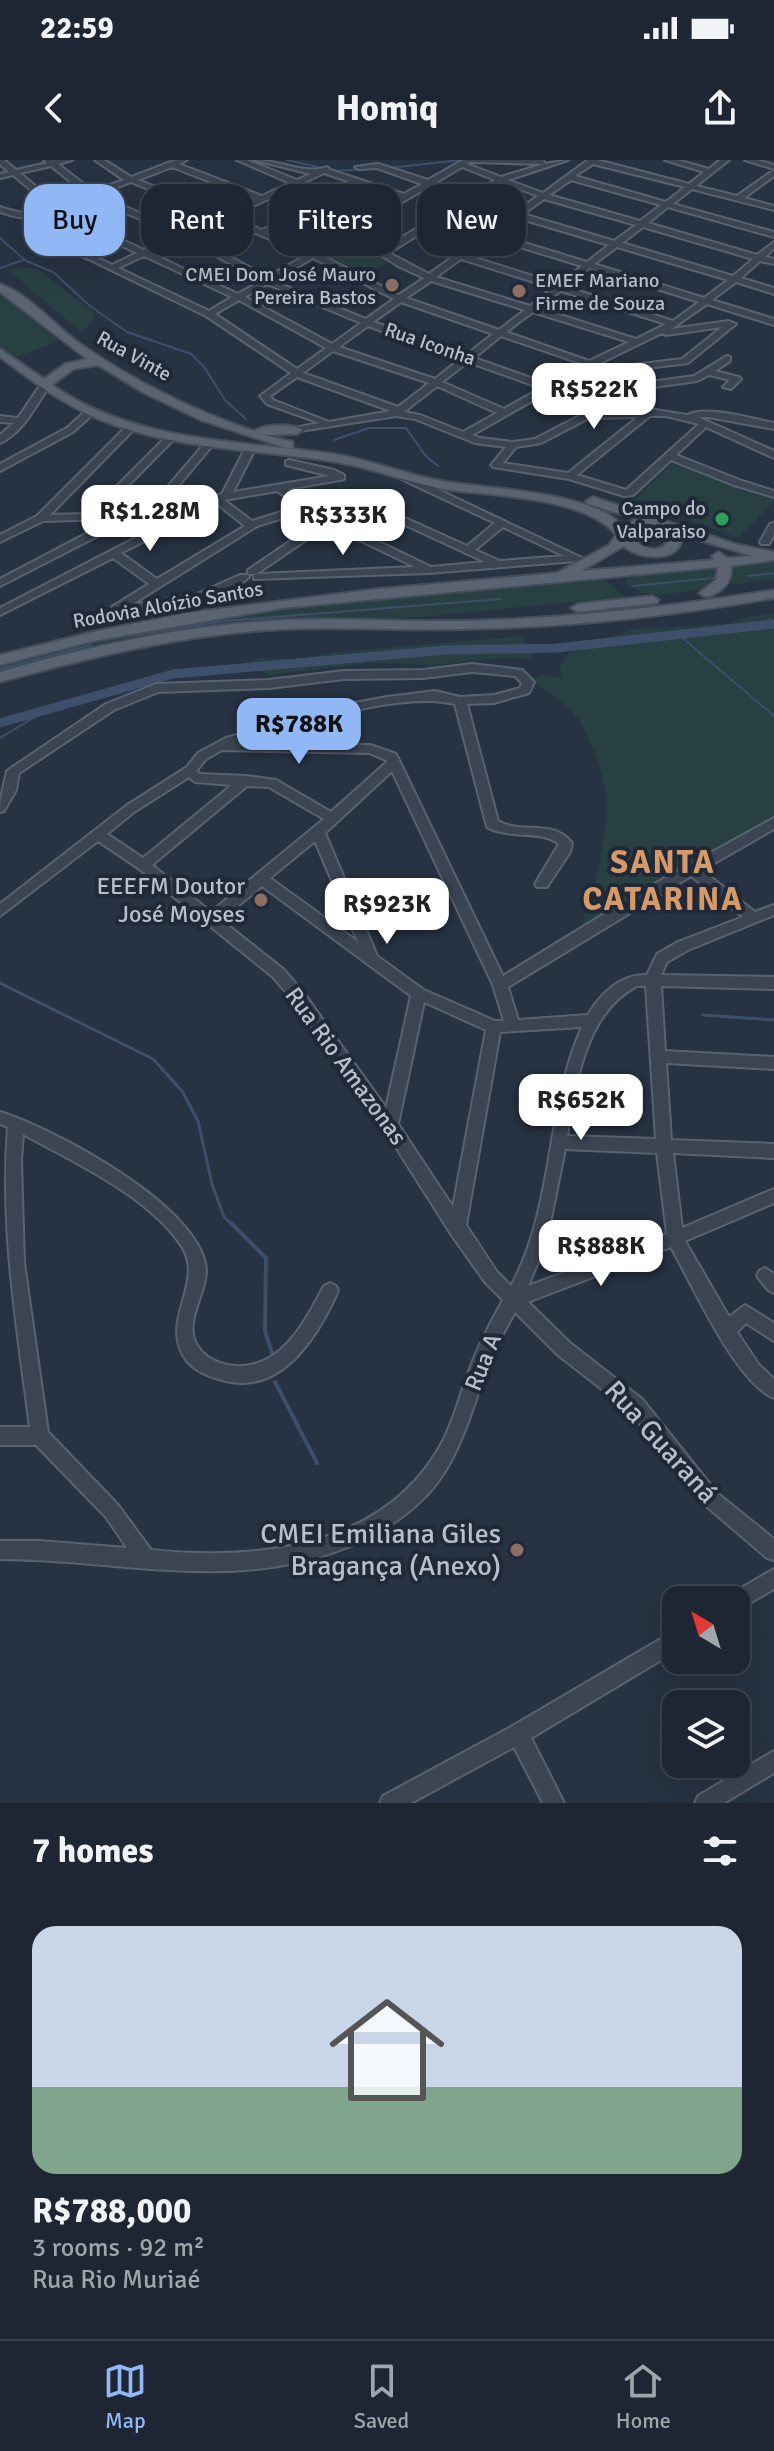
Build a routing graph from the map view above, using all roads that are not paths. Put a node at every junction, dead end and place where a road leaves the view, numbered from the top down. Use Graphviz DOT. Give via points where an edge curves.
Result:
graph roads {
  1 [pos="0,160"];
  2 [pos="68,160"];
  3 [pos="99,160"];
  4 [pos="151,160"];
  5 [pos="183,160"];
  6 [pos="241,160"];
  7 [pos="259,160"];
  8 [pos="308,160"];
  9 [pos="367,160"];
  10 [pos="399,160"];
  11 [pos="564,160"];
  12 [pos="669,160"];
  13 [pos="725,160"];
  14 [pos="749,160"];
  15 [pos="466,161"];
  16 [pos="592,161"];
  17 [pos="50,162"];
  18 [pos="554,162"];
  19 [pos="172,164"];
  20 [pos="378,166"];
  21 [pos="359,167"];
  22 [pos="162,168"];
  23 [pos="774,169"];
  24 [pos="324,171"];
  25 [pos="16,172"];
  26 [pos="711,172"];
  27 [pos="0,176"];
  28 [pos="570,177"];
  29 [pos="348,178"];
  30 [pos="502,179"];
  31 [pos="132,180"];
  32 [pos="297,183"];
  33 [pos="428,183"];
  34 [pos="758,183"];
  35 [pos="28,184"];
  36 [pos="78,184"];
  37 [pos="122,184"];
  38 [pos="142,184"];
  39 [pos="366,184"];
  40 [pos="692,186"];
  41 [pos="774,188"];
  42 [pos="401,196"];
  43 [pos="544,196"];
  44 [pos="404,197"];
  45 [pos="739,198"];
  46 [pos="262,199"];
  47 [pos="401,199"];
  48 [pos="253,203"];
  49 [pos="670,204"];
  50 [pos="774,208"];
  51 [pos="0,209"];
  52 [pos="526,209"];
  53 [pos="24,217"];
  54 [pos="526,218"];
  55 [pos="645,224"];
  56 [pos="253,228"];
  57 [pos="269,229"];
  58 [pos="263,232"];
  59 [pos="269,235"];
  60 [pos="774,235"];
  61 [pos="401,241"];
  62 [pos="618,244"];
  63 [pos="774,244"];
  64 [pos="526,246"];
  65 [pos="141,255"];
  66 [pos="86,256"];
  67 [pos="148,256"];
  68 [pos="222,256"];
  69 [pos="311,256"];
  70 [pos="318,256"];
  71 [pos="391,256"];
  72 [pos="461,256"];
  73 [pos="760,258"];
  74 [pos="774,262"];
  75 [pos="590,265"];
  76 [pos="111,268"];
  77 [pos="431,278"];
  78 [pos="734,280"];
  79 [pos="269,282"];
  80 [pos="0,287"];
  81 [pos="561,287"];
  82 [pos="774,291"];
  83 [pos="241,298"];
  84 [pos="400,299"];
  85 [pos="706,302"];
  86 [pos="530,310"];
  87 [pos="209,314"];
  88 [pos="772,321"];
  89 [pos="368,323"];
  90 [pos="674,324"];
  91 [pos="732,324"];
  92 [pos="501,334"];
  93 [pos="654,334"];
  94 [pos="635,341"];
  95 [pos="72,343"];
  96 [pos="333,348"];
  97 [pos="0,352"];
  98 [pos="469,357"];
  99 [pos="727,359"];
  100 [pos="100,362"];
  101 [pos="590,364"];
  102 [pos="28,372"];
  103 [pos="709,372"];
  104 [pos="298,374"];
  105 [pos="565,378"];
  106 [pos="435,382"];
  107 [pos="45,385"];
  108 [pos="547,387"];
  109 [pos="728,387"];
  110 [pos="90,412"];
  111 [pos="398,412"];
  112 [pos="504,412"];
  113 [pos="649,412"];
  114 [pos="700,418"];
  115 [pos="0,419"];
  116 [pos="21,421"];
  117 [pos="220,423"];
  118 [pos="326,423"];
  119 [pos="132,426"];
  120 [pos="774,426"];
  121 [pos="297,430"];
  122 [pos="172,436"];
  123 [pos="463,436"];
  124 [pos="262,439"];
  125 [pos="0,440"];
  126 [pos="186,440"];
  127 [pos="208,445"];
  128 [pos="513,445"];
  129 [pos="292,446"];
  130 [pos="227,448"];
  131 [pos="249,451"];
  132 [pos="774,455"];
  133 [pos="671,456"];
  134 [pos="289,463"];
  135 [pos="0,468"];
  136 [pos="570,476"];
  137 [pos="405,477"];
  138 [pos="280,488"];
  139 [pos="774,494"];
  140 [pos="221,497"];
  141 [pos="305,508"];
  142 [pos="187,509"];
  143 [pos="93,515"];
  144 [pos="149,515"];
  145 [pos="128,516"];
  146 [pos="41,518"];
  147 [pos="332,523"];
  148 [pos="501,523"];
  149 [pos="252,524"];
  150 [pos="665,526"];
  151 [pos="774,526"];
  152 [pos="623,537"];
  153 [pos="0,539"];
  154 [pos="765,542"];
  155 [pos="468,550"];
  156 [pos="114,553"];
  157 [pos="774,557"];
  158 [pos="724,563"];
  159 [pos="503,566"];
  160 [pos="429,570"];
  161 [pos="617,572"];
  162 [pos="251,575"];
  163 [pos="562,576"];
  164 [pos="0,583"];
  165 [pos="774,583"];
  166 [pos="156,584"];
  167 [pos="706,593"];
  168 [pos="774,594"];
  169 [pos="656,600"];
  170 [pos="0,612"];
  171 [pos="408,624"];
  172 [pos="0,660"];
  173 [pos="0,677"];
  174 [pos="460,701"];
  175 [pos="216,747"];
  176 [pos="395,761"];
  177 [pos="191,770"];
  178 [pos="6,773"];
  179 [pos="246,780"];
  180 [pos="0,808"];
  181 [pos="331,818"];
  182 [pos="774,823"];
  183 [pos="318,832"];
  184 [pos="99,835"];
  185 [pos="143,865"];
  186 [pos="693,870"];
  187 [pos="262,879"];
  188 [pos="542,884"];
  189 [pos="774,910"];
  190 [pos="0,911"];
  191 [pos="212,919"];
  192 [pos="755,919"];
  193 [pos="372,959"];
  194 [pos="653,978"];
  195 [pos="774,983"];
  196 [pos="500,985"];
  197 [pos="419,994"];
  198 [pos="592,1021"];
  199 [pos="513,1026"];
  200 [pos="494,1027"];
  201 [pos="660,1057"];
  202 [pos="774,1063"];
  203 [pos="8,1120"];
  204 [pos="390,1125"];
  205 [pos="561,1142"];
  206 [pos="664,1146"];
  207 [pos="774,1151"];
  208 [pos="774,1196"];
  209 [pos="457,1229"];
  210 [pos="675,1238"];
  211 [pos="330,1291"];
  212 [pos="513,1300"];
  213 [pos="727,1330"];
  214 [pos="774,1333"];
  215 [pos="774,1390"];
  216 [pos="0,1436"];
  217 [pos="40,1436"];
  218 [pos="0,1550"];
  219 [pos="774,1551"];
  220 [pos="146,1559"];
  221 [pos="774,1578"];
  222 [pos="750,1593"];
  223 [pos="662,1648"];
  224 [pos="518,1734"];
  225 [pos="774,1761"];
  226 [pos="390,1803"];
  227 [pos="554,1803"];
  228 [pos="705,1803"];
  1 -- 25 [label="street"];
  2 -- 17 [label="street"];
  3 -- 31 [label="street"];
  4 -- 22 [label="street"];
  5 -- 19 [label="street"];
  6 -- 32 [label="street"];
  7 -- 24 [label="street"];
  8 -- 24 [label="street"];
  9 -- 21 [label="street"];
  10 -- 20 [label="street"];
  11 -- 18 [label="street"];
  12 -- 26 [label="street"];
  13 -- 26 [label="street"];
  14 -- 23 [label="street"];
  15 -- 18 [label="street"];
  15 -- 30 [label="street"];
  15 -- 33 [label="street"];
  16 -- 28 [label="street"];
  16 -- 40 [label="street"];
  17 -- 25 [label="street"];
  17 -- 36 [label="street, Rua Iconha"];
  18 -- 30 [label="street"];
  19 -- 22 [label="street"];
  19 -- 46 [label="street"];
  20 -- 21 [label="street"];
  20 -- 33 [label="street"];
  21 -- 29 [label="street"];
  22 -- 31 [label="street"];
  23 -- 34 [label="street"];
  24 -- 29 [label="street"];
  24 -- 32 [label="street"];
  25 -- 27 [label="street"];
  25 -- 35 [label="street"];
  26 -- 40 [label="street"];
  28 -- 43 [label="street"];
  28 -- 49 [label="street"];
  29 -- 39 [label="street"];
  30 -- 43 [label="street"];
  30 -- 61 [label="street"];
  31 -- 37 [label="street"];
  31 -- 38 [label="street"];
  32 -- 46 [label="street"];
  33 -- 44 [label="street"];
  34 -- 41 [label="street"];
  34 -- 45 [label="street"];
  40 -- 45 [label="street"];
  40 -- 49 [label="street"];
  42 -- 44 [label="street"];
  43 -- 52 [label="street"];
  43 -- 55 [label="street"];
  44 -- 47 [label="street"];
  45 -- 50 [label="street"];
  46 -- 48 [label="street"];
  49 -- 55 [label="street"];
  49 -- 60 [label="street"];
  51 -- 53 [label="street"];
  54 -- 62 [label="street"];
  55 -- 62 [label="street"];
  55 -- 73 [label="street"];
  56 -- 58 [label="street"];
  57 -- 58 [label="street"];
  58 -- 59 [label="street"];
  62 -- 75 [label="street"];
  62 -- 78 [label="street"];
  63 -- 73 [label="street"];
  64 -- 75 [label="street"];
  65 -- 76 [label="street"];
  66 -- 76 [label="street"];
  67 -- 83 [label="street"];
  68 -- 79 [label="street, Rua Iconha"];
  69 -- 79 [label="street"];
  70 -- 84 [label="street"];
  71 -- 77 [label="street"];
  72 -- 77 [label="street"];
  72 -- 81 [label="street"];
  73 -- 74 [label="street"];
  73 -- 78 [label="street"];
  75 -- 81 [label="street"];
  75 -- 85 [label="street"];
  76 -- 87 [label="street"];
  77 -- 84 [label="street"];
  77 -- 86 [label="street"];
  78 -- 82 [label="street"];
  78 -- 85 [label="street"];
  79 -- 83 [label="street"];
  79 -- 89 [label="street, Rua Iconha"];
  80 -- 95 [label="main road, Rua Vinte"];
  81 -- 86 [label="street"];
  81 -- 90 [label="street"];
  83 -- 87 [label="street"];
  83 -- 96 [label="street"];
  84 -- 89 [label="street"];
  84 -- 92 [label="street"];
  85 -- 88 [label="street"];
  85 -- 90 [label="street"];
  86 -- 92 [label="street"];
  86 -- 94 [label="street"];
  87 -- 104 [label="street"];
  88 -- 91 [label="street"];
  89 -- 96 [label="street"];
  89 -- 98 [label="street, Rua Iconha"];
  90 -- 93 [label="street"];
  91 -- 93 [label="street"];
  91 -- 105 [label="street" via="685,361"];
  92 -- 98 [label="street"];
  92 -- 101 [label="street"];
  93 -- 94 [label="street"];
  94 -- 101 [label="street"];
  95 -- 100 [label="main road, Rua Vinte"];
  95 -- 102 [label="main road" via="56,366"];
  96 -- 104 [label="street"];
  96 -- 106 [label="street"];
  97 -- 102 [label="main road"];
  98 -- 106 [label="street"];
  98 -- 108 [label="street, Rua Iconha"];
  99 -- 103 [label="street"];
  100 -- 107 [label="main road" via="69,365"];
  100 -- 117 [label="main road, Rua Vinte"];
  101 -- 105 [label="street"];
  102 -- 107 [label="main road"];
  103 -- 105 [label="street" via="576,395"];
  103 -- 109 [label="street" via="736,379"];
  104 -- 111 [label="street"];
  104 -- 118 [label="street" via="265,398"];
  105 -- 108 [label="street"];
  106 -- 111 [label="street"];
  106 -- 112 [label="street"];
  107 -- 110 [label="main road"];
  107 -- 116 [label="street"];
  108 -- 112 [label="street"];
  110 -- 119 [label="main road"];
  110 -- 135 [label="street" via="70,430"];
  111 -- 118 [label="street"];
  111 -- 123 [label="street"];
  112 -- 123 [label="street"];
  113 -- 114 [label="street"];
  113 -- 128 [label="street" via="587,415 538,441"];
  113 -- 136 [label="street"];
  114 -- 120 [label="street"];
  114 -- 132 [label="street"];
  114 -- 133 [label="street"];
  115 -- 116 [label="street"];
  116 -- 125 [label="street"];
  117 -- 121 [label="main road" via="255,431"];
  117 -- 124 [label="main road, Rua Vinte"];
  117 -- 126 [label="main road" via="208,436"];
  118 -- 121 [label="street"];
  119 -- 122 [label="main road"];
  119 -- 146 [label="street"];
  121 -- 124 [label="main road"];
  121 -- 129 [label="main road" via="289,437"];
  122 -- 126 [label="main road"];
  122 -- 143 [label="street"];
  123 -- 128 [label="street"];
  124 -- 129 [label="main road, Rua Vinte"];
  124 -- 130 [label="main road"];
  126 -- 127 [label="main road"];
  127 -- 130 [label="main road"];
  127 -- 144 [label="street"];
  128 -- 136 [label="street" via="496,465"];
  129 -- 150 [label="main road, Rua Vinte" via="446,480 558,491"];
  130 -- 131 [label="main road"];
  131 -- 137 [label="main road" via="341,460"];
  131 -- 140 [label="street"];
  133 -- 136 [label="street" via="629,493"];
  133 -- 139 [label="street"];
  134 -- 138 [label="street" via="340,477"];
  137 -- 148 [label="street"];
  137 -- 152 [label="main road" via="551,501 603,516"];
  138 -- 140 [label="street"];
  138 -- 141 [label="street"];
  140 -- 142 [label="street"];
  140 -- 149 [label="street"];
  141 -- 147 [label="street"];
  141 -- 149 [label="street"];
  142 -- 144 [label="street"];
  142 -- 156 [label="street" via="178,520"];
  143 -- 145 [label="street"];
  143 -- 146 [label="street"];
  144 -- 145 [label="street"];
  145 -- 164 [label="street"];
  146 -- 153 [label="street"];
  147 -- 155 [label="street" via="374,507"];
  147 -- 160 [label="street"];
  147 -- 162 [label="street"];
  148 -- 155 [label="street"];
  148 -- 159 [label="street" via="577,558"];
  149 -- 166 [label="street"];
  150 -- 152 [label="main road" via="635,523"];
  150 -- 152 [label="main road" via="677,541 658,553 635,550"];
  150 -- 157 [label="main road"];
  150 -- 158 [label="main road"];
  151 -- 154 [label="street"];
  152 -- 161 [label="main road"];
  152 -- 163 [label="main road" via="614,548"];
  155 -- 159 [label="street"];
  156 -- 166 [label="street"];
  156 -- 170 [label="street"];
  157 -- 158 [label="main road, Rodovia Aloízio Santos"];
  158 -- 161 [label="main road, Rodovia Aloízio Santos"];
  158 -- 167 [label="main road" via="722,583"];
  159 -- 160 [label="street"];
  160 -- 162 [label="street"];
  161 -- 163 [label="main road, Rodovia Aloízio Santos"];
  161 -- 169 [label="main road" via="628,590"];
  162 -- 166 [label="street" via="207,597 117,608"];
  163 -- 172 [label="main road, Rodovia Aloízio Santos" via="230,611 102,634"];
  165 -- 167 [label="main road"];
  167 -- 169 [label="main road"];
  168 -- 171 [label="main road, Rodovia Aloízio Santos" via="609,618"];
  169 -- 171 [label="main road"];
  171 -- 173 [label="main road, Rodovia Aloízio Santos" via="232,630 107,650"];
  174 -- 175 [label="street" via="435,695 363,705"];
  174 -- 178 [label="street" via="494,699 528,686 523,676 472,668 156,688 110,707"];
  174 -- 188 [label="street" via="492,824 505,831 551,834 566,843"];
  175 -- 176 [label="street" via="370,749"];
  175 -- 177 [label="street"];
  176 -- 181 [label="street"];
  176 -- 196 [label="street"];
  177 -- 179 [label="street" via="195,778"];
  177 -- 184 [label="street"];
  178 -- 180 [label="street" via="10,790"];
  179 -- 181 [label="street" via="272,783"];
  179 -- 185 [label="street"];
  181 -- 183 [label="street"];
  182 -- 186 [label="street"];
  183 -- 187 [label="street"];
  183 -- 193 [label="street"];
  184 -- 185 [label="street, Rua Rio Amazonas"];
  184 -- 190 [label="street"];
  185 -- 191 [label="street, Rua Rio Amazonas"];
  186 -- 192 [label="street"];
  186 -- 196 [label="street"];
  187 -- 191 [label="street"];
  187 -- 193 [label="street"];
  189 -- 192 [label="street, Rua A"];
  191 -- 204 [label="street, Rua Rio Amazonas" via="298,996"];
  192 -- 194 [label="street, Rua A" via="662,958"];
  193 -- 197 [label="street"];
  194 -- 195 [label="street"];
  194 -- 198 [label="street, Rua A" via="621,986"];
  194 -- 201 [label="street"];
  196 -- 199 [label="street"];
  197 -- 200 [label="street"];
  197 -- 204 [label="street"];
  198 -- 199 [label="street"];
  198 -- 205 [label="street, Rua A"];
  199 -- 200 [label="street"];
  200 -- 209 [label="street"];
  201 -- 202 [label="street"];
  201 -- 206 [label="street"];
  203 -- 211 [label="street" via="115,1179 187,1240 200,1266 184,1335 193,1355 211,1369 249,1374 276,1364 305,1337"];
  203 -- 217 [label="street" via="16,1263"];
  204 -- 209 [label="street, Rua Rio Amazonas"];
  205 -- 206 [label="street"];
  205 -- 212 [label="street, Rua A" via="538,1245"];
  206 -- 207 [label="street"];
  206 -- 210 [label="street"];
  208 -- 210 [label="street"];
  209 -- 212 [label="street, Rua Rio Amazonas"];
  210 -- 212 [label="street"];
  210 -- 213 [label="street"];
  212 -- 219 [label="street, Rua Guaraná" via="564,1349 636,1405 711,1499"];
  212 -- 220 [label="street, Rua A" via="483,1354 446,1455 405,1506 354,1535 260,1561"];
  213 -- 214 [label="street" via="745,1313"];
  213 -- 215 [label="street" via="753,1371"];
  216 -- 217 [label="street"];
  217 -- 220 [label="street" via="112,1511"];
  218 -- 220 [label="street, Rua A"];
  221 -- 222 [label="street"];
  223 -- 224 [label="street"];
  224 -- 226 [label="street"];
  224 -- 227 [label="street"];
  225 -- 228 [label="street"];
}
